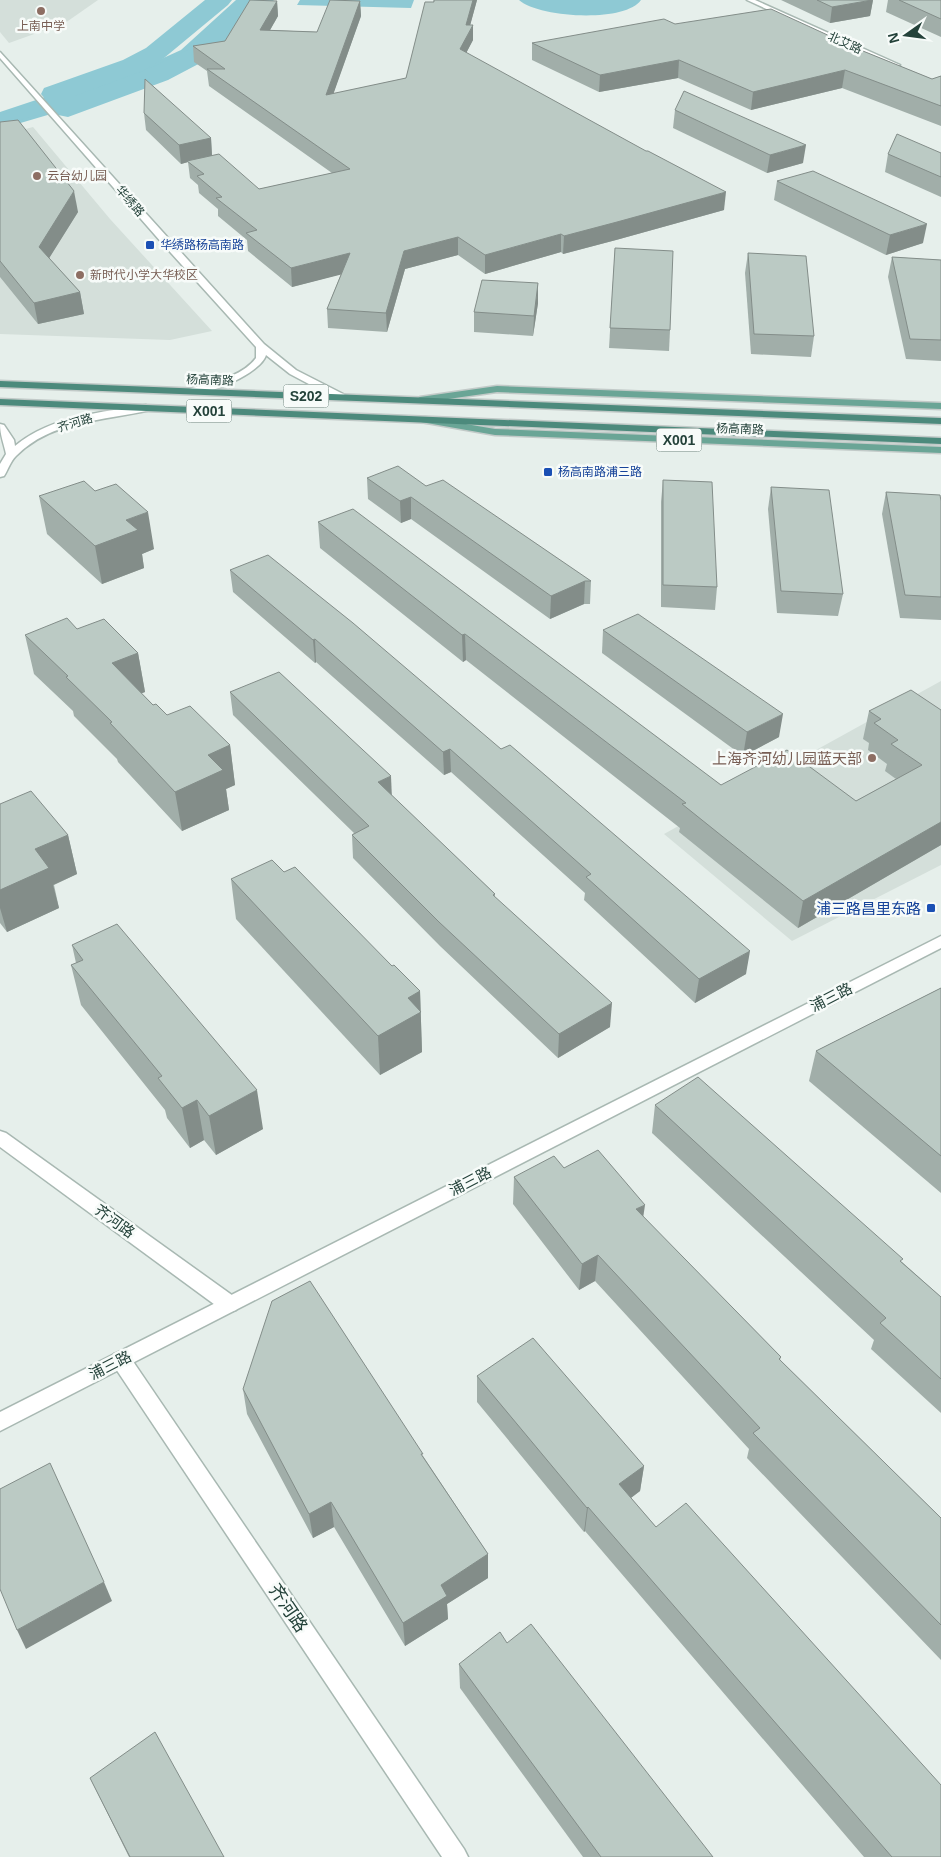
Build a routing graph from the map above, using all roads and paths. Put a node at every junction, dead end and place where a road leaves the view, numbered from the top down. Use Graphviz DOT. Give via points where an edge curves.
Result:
graph roads {
  1 [pos="750,0"];
  2 [pos="0,54"];
  3 [pos="906,69"];
  4 [pos="261,346"];
  5 [pos="0,384"];
  6 [pos="193,392"];
  7 [pos="341,397"];
  8 [pos="420,400"];
  9 [pos="0,402"];
  10 [pos="941,406"];
  11 [pos="146,408"];
  12 [pos="419,419"];
  13 [pos="941,421"];
  14 [pos="0,426"];
  15 [pos="941,441"];
  16 [pos="941,450"];
  17 [pos="11,454"];
  18 [pos="0,474"];
  19 [pos="941,940"];
  20 [pos="0,1138"];
  21 [pos="229,1304"];
  22 [pos="120,1360"];
  23 [pos="0,1422"];
  24 [pos="456,1857"];
  1 -- 3 [label="street, 北艾路"];
  2 -- 4 [label="street, 华绣路"];
  4 -- 6 [label="street" via="261,358 254,367"];
  4 -- 7 [label="street, 华绣路" via="293,372"];
  5 -- 6 [label="highway, 杨高南路 / X001"];
  6 -- 7 [label="highway, 杨高南路 / S202"];
  7 -- 8 [label="highway, 杨高南路 / S202"];
  8 -- 10 [label="main road, 杨高南路" via="497,389"];
  8 -- 13 [label="highway, 杨高南路 / X001"];
  9 -- 11 [label="highway, 杨高南路 / X001"];
  11 -- 12 [label="highway, 杨高南路 / X001"];
  11 -- 17 [label="street, 齐河路" via="68,424 28,442"];
  12 -- 15 [label="highway, 杨高南路 / X001"];
  12 -- 16 [label="main road, 杨高南路 / X001" via="496,432"];
  14 -- 17 [label="street" via="9,440"];
  17 -- 18 [label="street, 齐河路"];
  19 -- 21 [label="street, 浦三路"];
  20 -- 21 [label="street, 齐河路"];
  21 -- 22 [label="street, 浦三路"];
  22 -- 23 [label="street, 浦三路"];
  22 -- 24 [label="street, 齐河路"];
}
